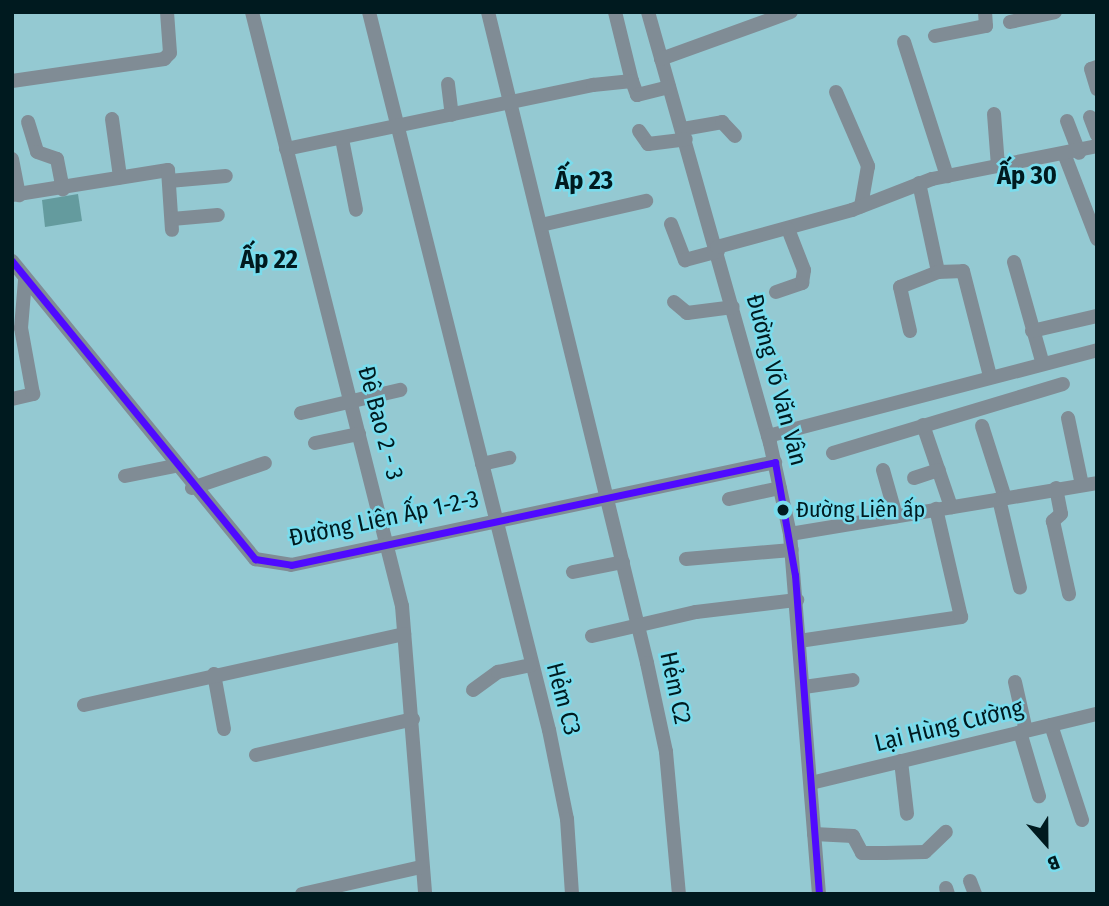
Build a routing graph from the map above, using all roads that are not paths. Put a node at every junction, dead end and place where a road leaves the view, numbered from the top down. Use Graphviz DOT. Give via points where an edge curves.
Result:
graph roads {
  1 [pos="167,12"];
  2 [pos="252,12"];
  3 [pos="369,12"];
  4 [pos="488,12"];
  5 [pos="615,12"];
  6 [pos="649,12"];
  7 [pos="985,12"];
  8 [pos="1055,12"];
  9 [pos="782,14"];
  10 [pos="1010,22"];
  11 [pos="935,36"];
  12 [pos="904,42"];
  13 [pos="661,59"];
  14 [pos="1097,67"];
  15 [pos="12,81"];
  16 [pos="632,81"];
  17 [pos="448,84"];
  18 [pos="669,87"];
  19 [pos="1097,89"];
  20 [pos="836,92"];
  21 [pos="510,103"];
  22 [pos="994,114"];
  23 [pos="452,115"];
  24 [pos="1090,117"];
  25 [pos="112,119"];
  26 [pos="1067,121"];
  27 [pos="28,122"];
  28 [pos="400,126"];
  29 [pos="639,131"];
  30 [pos="685,134"];
  31 [pos="1097,135"];
  32 [pos="735,136"];
  33 [pos="342,139"];
  34 [pos="1097,146"];
  35 [pos="286,149"];
  36 [pos="1072,155"];
  37 [pos="12,159"];
  38 [pos="998,166"];
  39 [pos="226,176"];
  40 [pos="947,176"];
  41 [pos="120,177"];
  42 [pos="169,181"];
  43 [pos="919,183"];
  44 [pos="63,189"];
  45 [pos="16,195"];
  46 [pos="646,201"];
  47 [pos="861,206"];
  48 [pos="356,210"];
  49 [pos="218,215"];
  50 [pos="671,224"];
  51 [pos="541,225"];
  52 [pos="788,229"];
  53 [pos="1097,239"];
  54 [pos="718,249"];
  55 [pos="12,261"];
  56 [pos="1014,262"];
  57 [pos="938,272"];
  58 [pos="25,280"];
  59 [pos="776,292"];
  60 [pos="674,302"];
  61 [pos="733,307"];
  62 [pos="1097,316"];
  63 [pos="910,331"];
  64 [pos="1032,331"];
  65 [pos="18,342"];
  66 [pos="1097,350"];
  67 [pos="1042,361"];
  68 [pos="990,376"];
  69 [pos="1063,384"];
  70 [pos="400,390"];
  71 [pos="12,399"];
  72 [pos="351,404"];
  73 [pos="301,413"];
  74 [pos="1068,418"];
  75 [pos="923,425"];
  76 [pos="982,426"];
  77 [pos="359,435"];
  78 [pos="768,436"];
  79 [pos="315,443"];
  80 [pos="833,453"];
  81 [pos="509,458"];
  82 [pos="775,462"];
  83 [pos="265,463"];
  84 [pos="482,464"];
  85 [pos="174,466"];
  86 [pos="883,470"];
  87 [pos="939,470"];
  88 [pos="125,477"];
  89 [pos="914,478"];
  90 [pos="1090,484"];
  91 [pos="192,488"];
  92 [pos="780,488"];
  93 [pos="1056,488"];
  94 [pos="606,496"];
  95 [pos="1002,498"];
  96 [pos="729,499"];
  97 [pos="944,508"];
  98 [pos="896,516"];
  99 [pos="494,519"];
  100 [pos="790,534"];
  101 [pos="388,543"];
  102 [pos="792,550"];
  103 [pos="686,559"];
  104 [pos="623,562"];
  105 [pos="573,572"];
  106 [pos="1020,588"];
  107 [pos="1069,594"];
  108 [pos="797,600"];
  109 [pos="638,626"];
  110 [pos="404,635"];
  111 [pos="592,636"];
  112 [pos="799,641"];
  113 [pos="530,665"];
  114 [pos="214,674"];
  115 [pos="853,680"];
  116 [pos="1015,682"];
  117 [pos="804,687"];
  118 [pos="473,691"];
  119 [pos="84,705"];
  120 [pos="1097,714"];
  121 [pos="412,719"];
  122 [pos="1051,725"];
  123 [pos="224,729"];
  124 [pos="1023,732"];
  125 [pos="256,755"];
  126 [pos="901,761"];
  127 [pos="811,783"];
  128 [pos="1038,796"];
  129 [pos="907,814"];
  130 [pos="1082,820"];
  131 [pos="946,832"];
  132 [pos="814,834"];
  133 [pos="421,867"];
  134 [pos="302,894"];
  135 [pos="425,894"];
  136 [pos="572,894"];
  137 [pos="679,894"];
  138 [pos="819,894"];
  1 -- 15 [label="street" via="170,53 164,59"];
  2 -- 35 [label="street, Đê Bao 2 - 3"];
  3 -- 28 [label="street, Hẻm C3"];
  4 -- 21 [label="street, Hẻm C2"];
  5 -- 16 [label="street"];
  6 -- 13 [label="street, Đường Võ Văn Vân"];
  7 -- 11 [label="street" via="986,26"];
  8 -- 10 [label="street"];
  9 -- 13 [label="street"];
  12 -- 40 [label="street"];
  13 -- 18 [label="street, Đường Võ Văn Vân"];
  14 -- 19 [label="street" via="1091,69"];
  16 -- 18 [label="street" via="637,94"];
  16 -- 21 [label="street"];
  17 -- 23 [label="street"];
  18 -- 30 [label="street, Đường Võ Văn Vân"];
  20 -- 47 [label="street" via="868,166"];
  21 -- 23 [label="street"];
  21 -- 51 [label="street, Hẻm C2"];
  22 -- 38 [label="street"];
  23 -- 28 [label="street"];
  24 -- 31 [label="street"];
  25 -- 41 [label="street"];
  26 -- 36 [label="street"];
  27 -- 44 [label="street" via="37,152 57,159"];
  28 -- 33 [label="street"];
  28 -- 84 [label="street, Hẻm C3"];
  29 -- 30 [label="street" via="649,144"];
  30 -- 32 [label="street" via="722,122"];
  30 -- 54 [label="street, Đường Võ Văn Vân"];
  33 -- 35 [label="street"];
  33 -- 48 [label="street"];
  34 -- 36 [label="street"];
  35 -- 72 [label="street, Đê Bao 2 - 3"];
  36 -- 38 [label="street"];
  36 -- 53 [label="street"];
  37 -- 45 [label="street"];
  38 -- 40 [label="street"];
  39 -- 42 [label="street"];
  40 -- 43 [label="street"];
  41 -- 42 [label="street" via="161,169 168,170"];
  41 -- 44 [label="street"];
  42 -- 49 [label="street" via="172,224"];
  43 -- 47 [label="street"];
  43 -- 57 [label="street"];
  44 -- 45 [label="street"];
  46 -- 51 [label="street"];
  47 -- 52 [label="street"];
  50 -- 54 [label="street" via="685,260"];
  51 -- 94 [label="street, Hẻm C2"];
  52 -- 54 [label="street"];
  52 -- 59 [label="street" via="804,270 802,283"];
  54 -- 61 [label="street, Đường Võ Văn Vân"];
  55 -- 58 [label="street, Đường Liên Ấp 1-2-3"];
  56 -- 64 [label="street"];
  57 -- 63 [label="street" via="900,287"];
  57 -- 68 [label="street" via="963,271"];
  58 -- 65 [label="street"];
  58 -- 85 [label="street, Đường Liên Ấp 1-2-3"];
  60 -- 61 [label="street" via="687,313"];
  61 -- 78 [label="street, Đường Võ Văn Vân"];
  62 -- 64 [label="street"];
  64 -- 67 [label="street"];
  65 -- 71 [label="street" via="33,394"];
  66 -- 67 [label="street"];
  67 -- 68 [label="street"];
  68 -- 78 [label="street"];
  69 -- 75 [label="street"];
  70 -- 72 [label="street"];
  72 -- 73 [label="street"];
  72 -- 77 [label="street, Đê Bao 2 - 3"];
  74 -- 90 [label="street"];
  75 -- 80 [label="street"];
  75 -- 87 [label="street"];
  76 -- 95 [label="street"];
  77 -- 79 [label="street"];
  77 -- 101 [label="street, Đê Bao 2 - 3"];
  78 -- 82 [label="street, Đường Võ Văn Vân"];
  81 -- 84 [label="street"];
  82 -- 92 [label="street, Đường Võ Văn Vân"];
  82 -- 94 [label="street, Đường Liên Ấp 1-2-3"];
  83 -- 91 [label="street"];
  84 -- 99 [label="street, Hẻm C3"];
  85 -- 88 [label="street"];
  85 -- 91 [label="street, Đường Liên Ấp 1-2-3"];
  86 -- 98 [label="street"];
  87 -- 89 [label="street"];
  87 -- 97 [label="street"];
  90 -- 93 [label="street"];
  91 -- 101 [label="street, Đường Liên Ấp 1-2-3" via="255,559 290,565"];
  92 -- 96 [label="street"];
  92 -- 100 [label="street, Đường Võ Văn Vân"];
  93 -- 95 [label="street"];
  93 -- 107 [label="street" via="1061,514 1053,521"];
  94 -- 99 [label="street, Đường Liên Ấp 1-2-3"];
  94 -- 104 [label="street, Hẻm C2"];
  95 -- 97 [label="street"];
  95 -- 106 [label="street"];
  97 -- 98 [label="street"];
  97 -- 112 [label="street" via="961,617"];
  98 -- 100 [label="street"];
  99 -- 101 [label="street, Đường Liên Ấp 1-2-3"];
  99 -- 113 [label="street, Hẻm C3"];
  100 -- 102 [label="street, Đường Võ Văn Vân"];
  101 -- 110 [label="street, Đê Bao 2 - 3"];
  102 -- 103 [label="street"];
  102 -- 108 [label="street, Đường Võ Văn Vân"];
  104 -- 105 [label="street"];
  104 -- 109 [label="street, Hẻm C2"];
  108 -- 109 [label="street"];
  108 -- 112 [label="street, Đường Võ Văn Vân"];
  109 -- 111 [label="street"];
  109 -- 137 [label="street, Hẻm C2" via="666,752"];
  110 -- 114 [label="street"];
  110 -- 121 [label="street, Đê Bao 2 - 3"];
  112 -- 117 [label="street, Đường Võ Văn Vân"];
  113 -- 118 [label="street" via="498,672"];
  113 -- 136 [label="street, Hẻm C3" via="567,819"];
  114 -- 119 [label="street"];
  114 -- 123 [label="street"];
  115 -- 117 [label="street"];
  116 -- 124 [label="street"];
  117 -- 127 [label="street, Đường Võ Văn Vân"];
  120 -- 122 [label="street, Lại Hùng Cường"];
  121 -- 125 [label="street"];
  121 -- 133 [label="street, Đê Bao 2 - 3" via="423,810"];
  122 -- 124 [label="street, Lại Hùng Cường"];
  122 -- 130 [label="street"];
  124 -- 126 [label="street, Lại Hùng Cường"];
  124 -- 128 [label="street"];
  126 -- 127 [label="street, Lại Hùng Cường"];
  126 -- 129 [label="street"];
  127 -- 132 [label="street, Đường Võ Văn Vân"];
  131 -- 132 [label="street" via="925,852 885,853 862,853 853,836"];
  132 -- 138 [label="street, Đường Võ Văn Vân"];
  133 -- 134 [label="street"];
  133 -- 135 [label="street, Đê Bao 2 - 3"];
}
